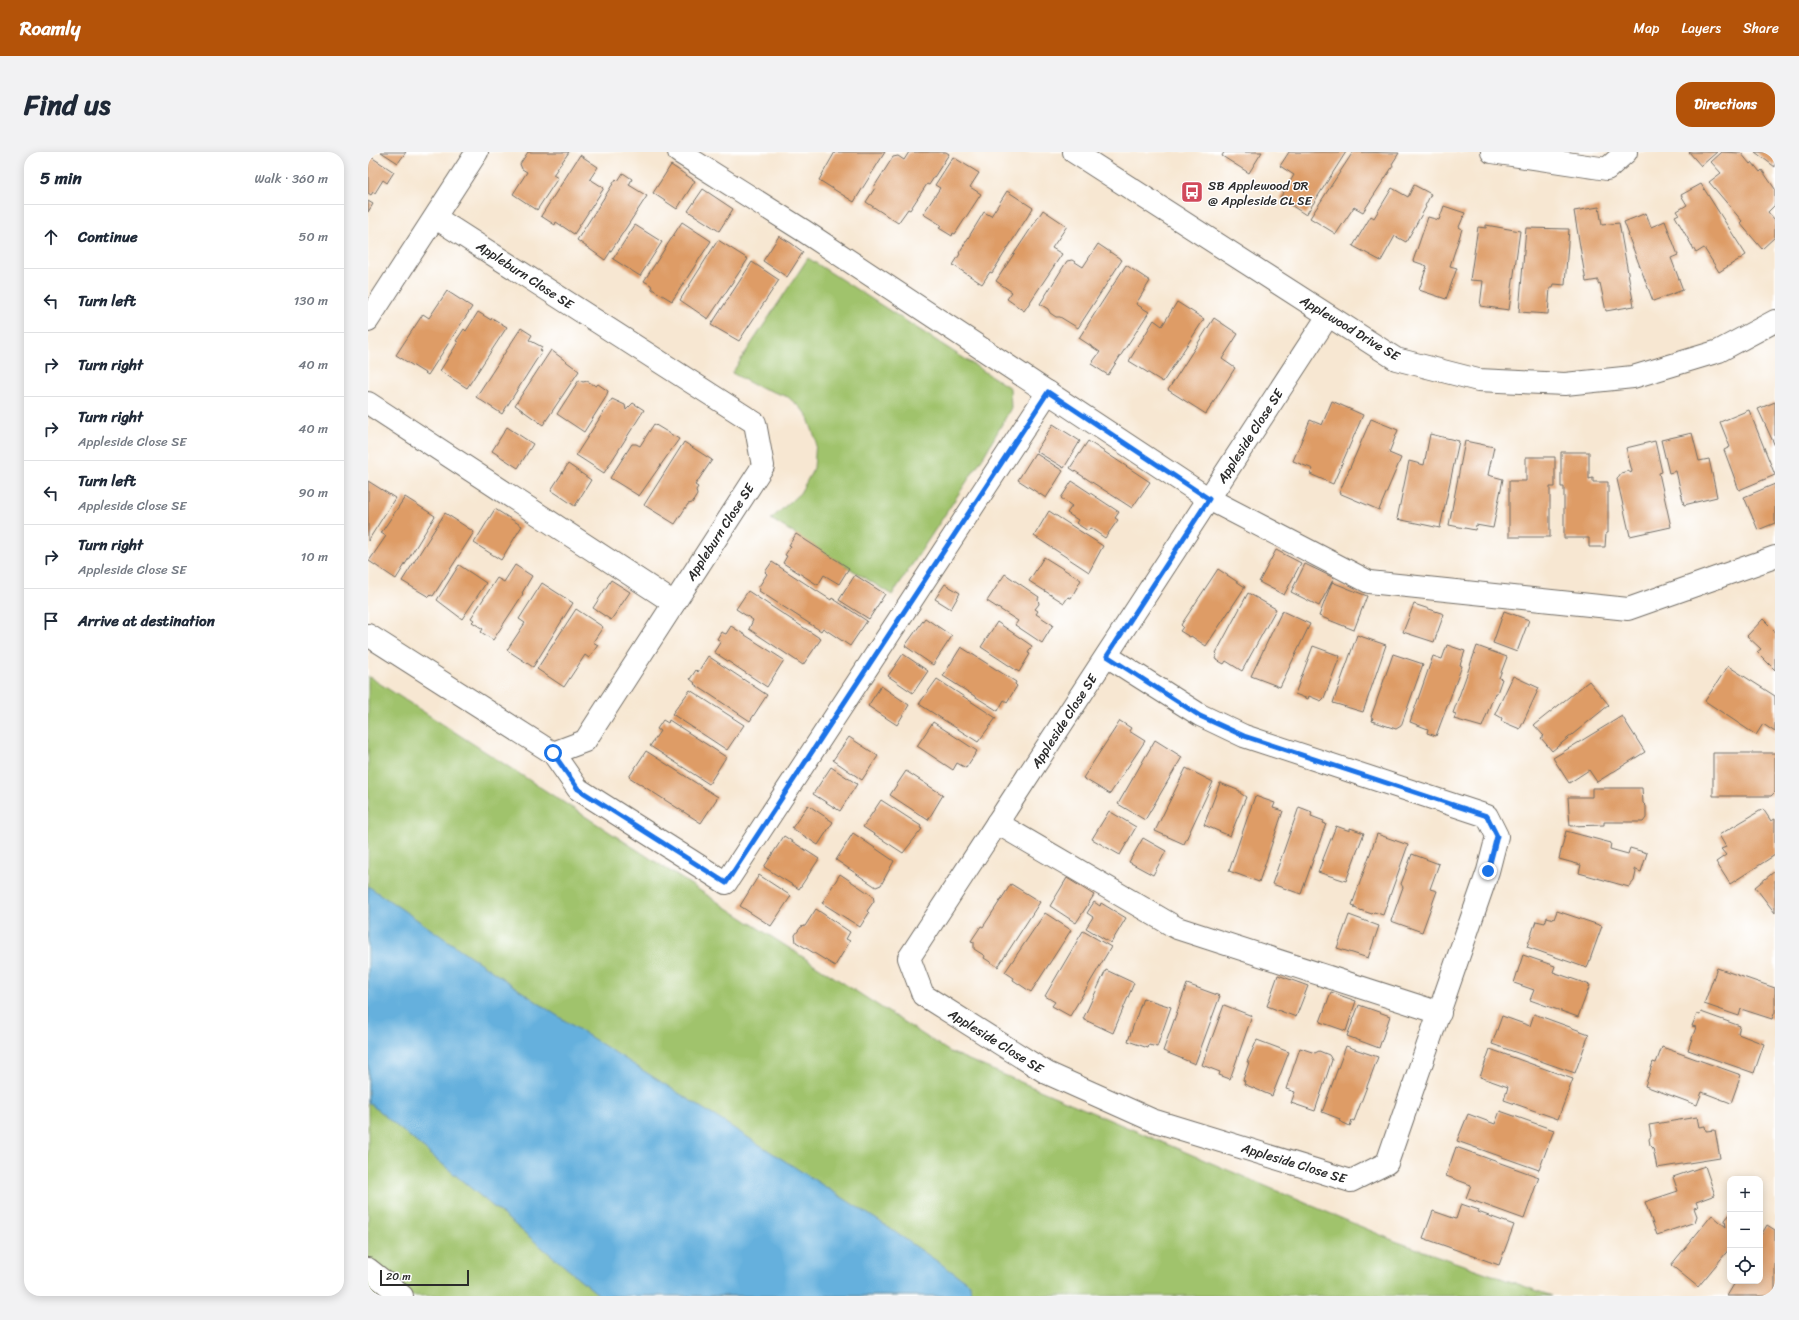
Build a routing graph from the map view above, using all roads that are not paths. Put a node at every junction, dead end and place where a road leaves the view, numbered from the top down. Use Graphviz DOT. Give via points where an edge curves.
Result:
graph roads {
  1 [pos="477,152"];
  2 [pos="679,152"];
  3 [pos="1074,152"];
  4 [pos="1492,152"];
  5 [pos="1626,152"];
  6 [pos="436,218"];
  7 [pos="1328,316"];
  8 [pos="368,320"];
  9 [pos="1775,321"];
  10 [pos="1048,392"];
  11 [pos="368,403"];
  12 [pos="1209,499"];
  13 [pos="1775,557"];
  14 [pos="674,603"];
  15 [pos="368,635"];
  16 [pos="1107,656"];
  17 [pos="553,753"];
  18 [pos="997,823"];
  19 [pos="1440,1013"];
  20 [pos="368,1269"];
  21 [pos="402,1296"];
  1 -- 6 [label="main road"];
  2 -- 10 [label="main road"];
  3 -- 7 [label="main road, Applewood Drive SE"];
  4 -- 5 [label="main road" via="1607,169"];
  6 -- 8 [label="main road"];
  6 -- 14 [label="main road, Appleburn Close SE" via="755,423 763,466"];
  7 -- 9 [label="main road, Applewood Drive SE" via="1396,359 1478,380 1565,384 1633,377 1719,351"];
  7 -- 12 [label="main road, Appleside Close SE"];
  10 -- 12 [label="main road"];
  10 -- 17 [label="main road" via="726,883 578,789"];
  11 -- 14 [label="main road"];
  12 -- 13 [label="main road" via="1369,582 1620,609 1628,609"];
  12 -- 16 [label="main road, Appleside Close SE"];
  14 -- 17 [label="main road, Appleburn Close SE" via="585,741"];
  15 -- 17 [label="main road"];
  16 -- 18 [label="main road, Appleside Close SE"];
  16 -- 19 [label="main road, Appleside Close SE" via="1200,716 1244,736 1487,816 1497,836 1488,871"];
  18 -- 19 [label="main road" via="1177,928"];
  18 -- 19 [label="main road, Appleside Close SE" via="909,958 923,995 1047,1073 1152,1120 1351,1181 1386,1163"];
  20 -- 21 [label="main road"];
}
